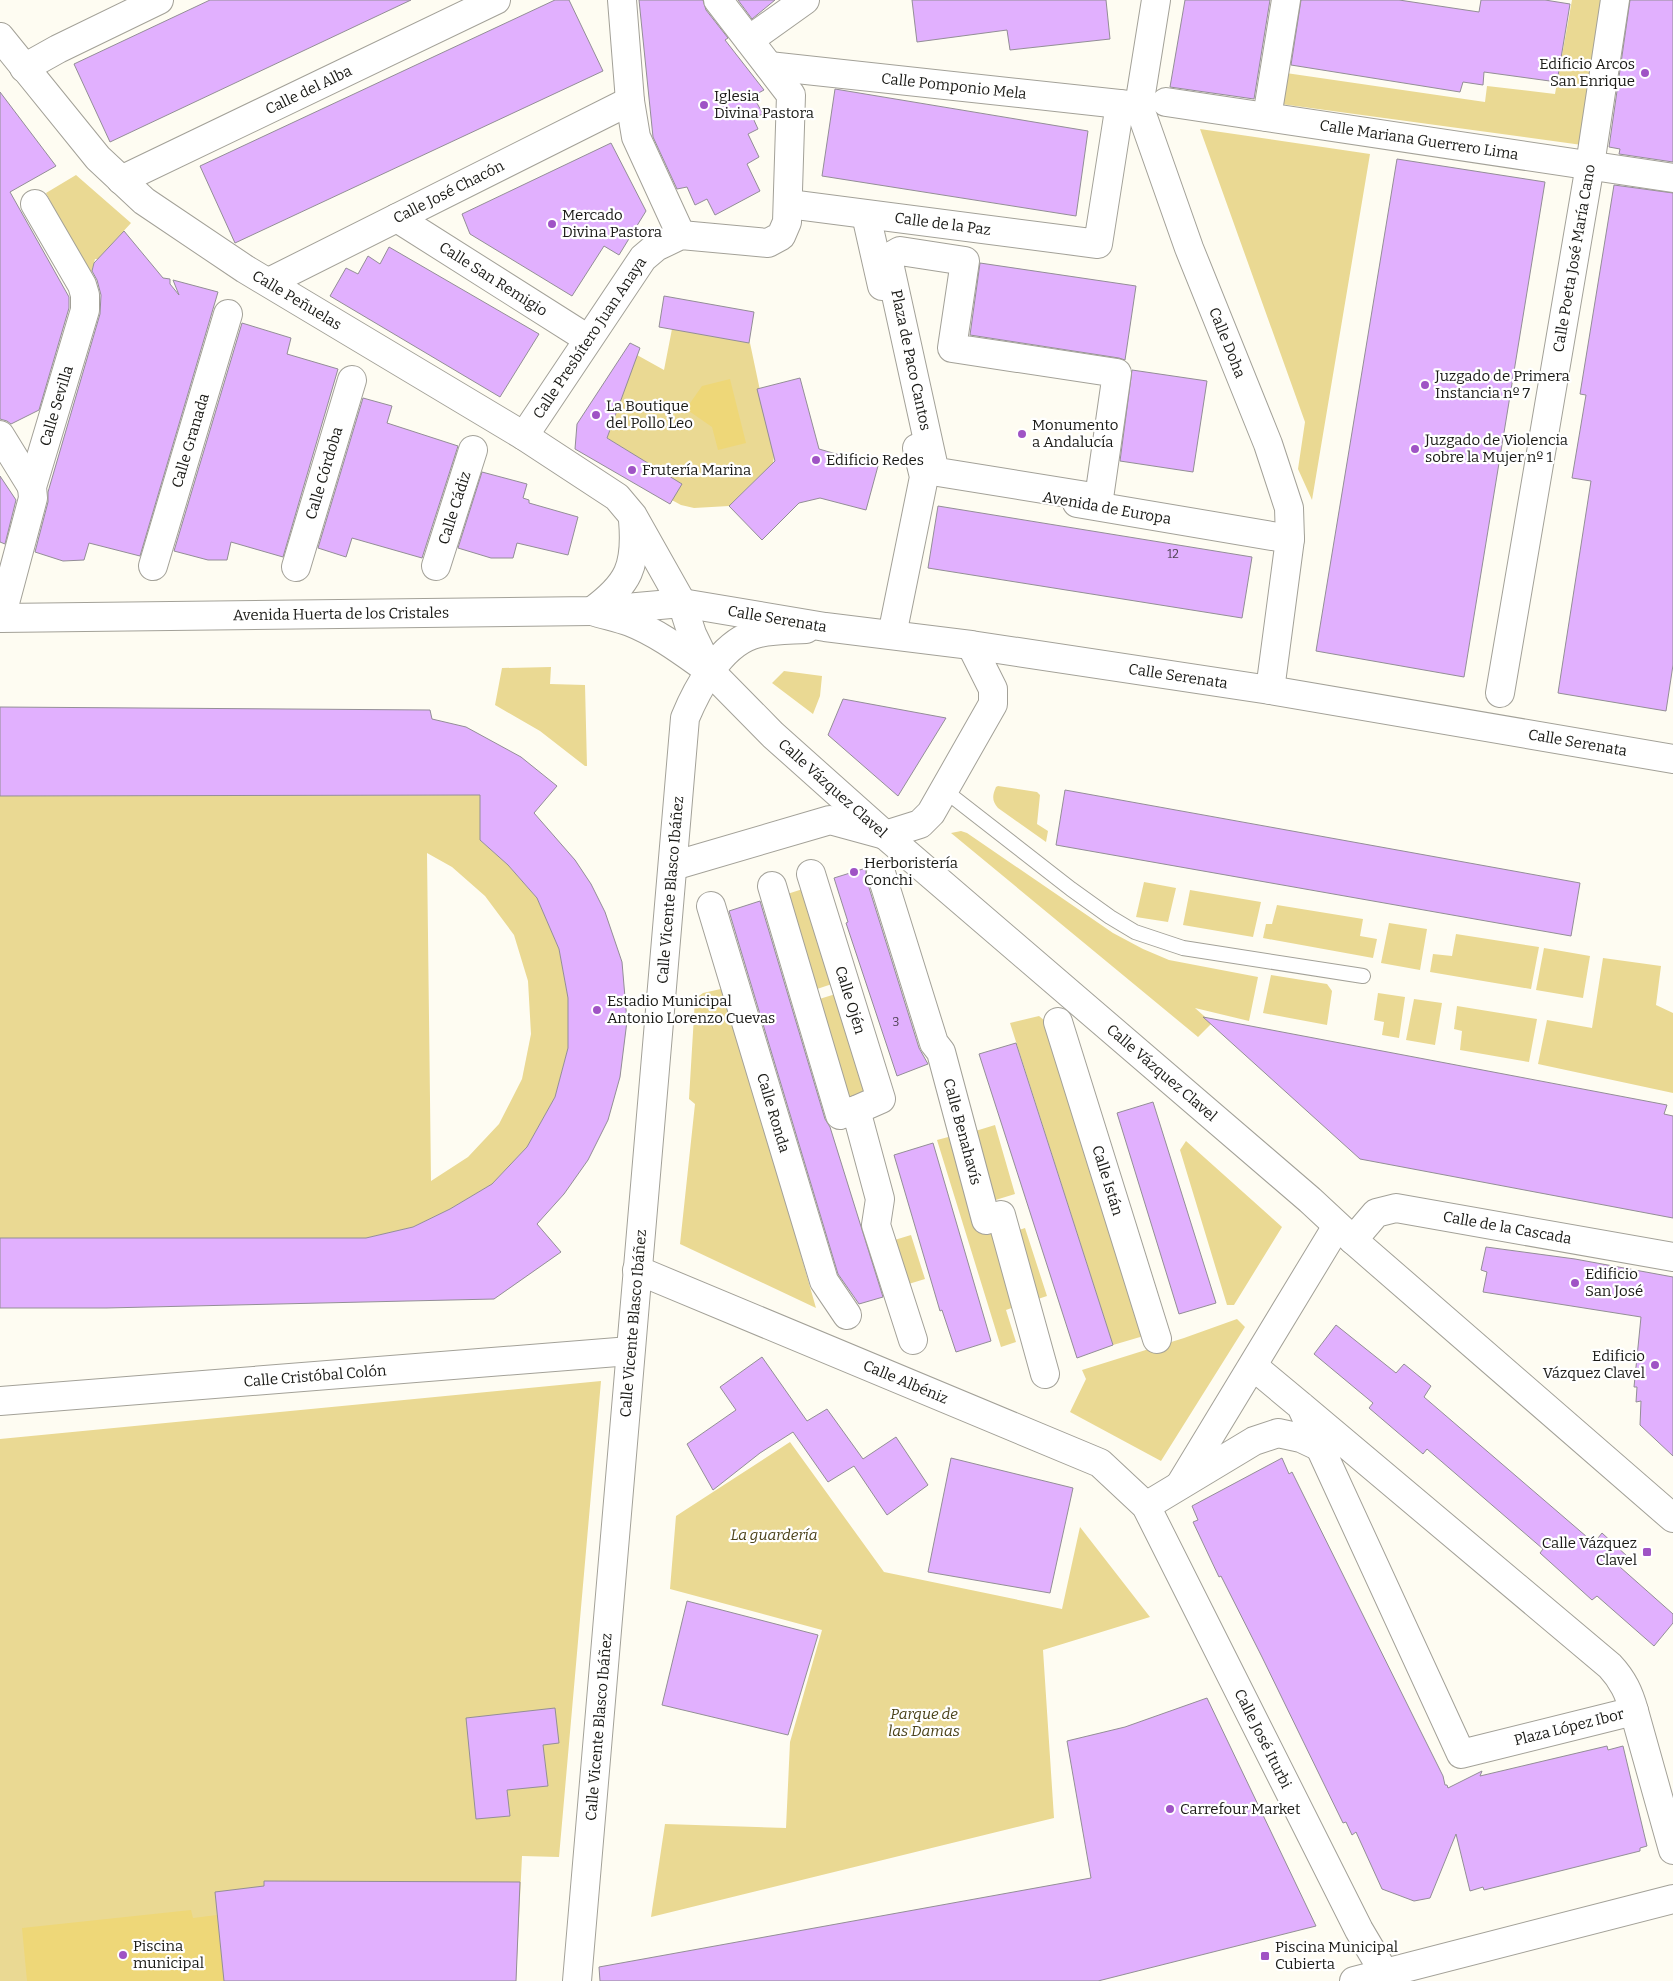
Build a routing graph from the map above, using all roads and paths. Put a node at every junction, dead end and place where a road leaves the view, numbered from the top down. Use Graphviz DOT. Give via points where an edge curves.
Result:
graph roads {
  1 [pos="159,0"];
  2 [pos="496,0"];
  3 [pos="622,0"];
  4 [pos="718,0"];
  5 [pos="805,0"];
  6 [pos="1156,0"];
  7 [pos="1286,0"];
  8 [pos="1615,0"];
  9 [pos="0,38"];
  10 [pos="749,40"];
  11 [pos="769,66"];
  12 [pos="24,68"];
  13 [pos="630,102"];
  14 [pos="1166,102"];
  15 [pos="1129,105"];
  16 [pos="1267,117"];
  17 [pos="1590,165"];
  18 [pos="1673,178"];
  19 [pos="121,180"];
  20 [pos="34,204"];
  21 [pos="789,204"];
  22 [pos="866,215"];
  23 [pos="397,218"];
  24 [pos="681,236"];
  25 [pos="965,261"];
  26 [pos="269,282"];
  27 [pos="228,314"];
  28 [pos="588,339"];
  29 [pos="352,380"];
  30 [pos="524,436"];
  31 [pos="3,446"];
  32 [pos="473,450"];
  33 [pos="924,477"];
  34 [pos="32,488"];
  35 [pos="633,516"];
  36 [pos="1290,540"];
  37 [pos="153,566"];
  38 [pos="436,566"];
  39 [pos="296,567"];
  40 [pos="682,603"];
  41 [pos="592,611"];
  42 [pos="0,618"];
  43 [pos="825,627"];
  44 [pos="892,635"];
  45 [pos="971,645"];
  46 [pos="710,672"];
  47 [pos="1270,690"];
  48 [pos="1500,694"];
  49 [pos="1673,759"];
  50 [pos="944,790"];
  51 [pos="885,835"];
  52 [pos="673,866"];
  53 [pos="881,873"];
  54 [pos="811,874"];
  55 [pos="772,886"];
  56 [pos="711,906"];
  57 [pos="1363,976"];
  58 [pos="1058,1022"];
  59 [pos="856,1110"];
  60 [pos="1345,1233"];
  61 [pos="1673,1257"];
  62 [pos="637,1270"];
  63 [pos="847,1315"];
  64 [pos="1157,1339"];
  65 [pos="913,1340"];
  66 [pos="630,1351"];
  67 [pos="1253,1366"];
  68 [pos="1045,1374"];
  69 [pos="0,1401"];
  70 [pos="1301,1406"];
  71 [pos="1320,1447"];
  72 [pos="1180,1485"];
  73 [pos="1151,1514"];
  74 [pos="1673,1518"];
  75 [pos="1634,1711"];
  76 [pos="1673,1850"];
  77 [pos="1673,1899"];
  78 [pos="1385,1977"];
  79 [pos="577,1981"];
  80 [pos="1354,1981"];
  1 -- 12 [label="street"];
  2 -- 19 [label="street, Calle del Alba"];
  3 -- 13 [label="street"];
  4 -- 10 [label="street"];
  5 -- 10 [label="street"];
  6 -- 15 [label="street, Calle Doha"];
  7 -- 16 [label="street"];
  8 -- 17 [label="street, Calle Poeta José María Cano"];
  9 -- 12 [label="street, Calle Peñuelas"];
  10 -- 11 [label="street"];
  11 -- 15 [label="street, Calle Pomponio Mela"];
  11 -- 21 [label="street" via="792,95"];
  12 -- 19 [label="street, Calle Peñuelas" via="98,158"];
  13 -- 23 [label="street, Calle José Chacón"];
  13 -- 24 [label="street" via="636,137"];
  14 -- 16 [label="street, Calle Mariana Guerrero Lima"];
  15 -- 22 [label="street, Calle de la Paz" via="1098,244"];
  15 -- 36 [label="street, Calle Doha" via="1278,471 1289,508"];
  16 -- 17 [label="street, Calle Mariana Guerrero Lima"];
  17 -- 18 [label="street, Calle Mariana Guerrero Lima"];
  17 -- 48 [label="street, Calle Poeta José María Cano"];
  19 -- 26 [label="street, Calle Peñuelas" via="144,201"];
  20 -- 34 [label="street, Calle Sevilla" via="82,285 86,310"];
  21 -- 22 [label="street, Calle de la Paz"];
  21 -- 24 [label="street" via="781,236 768,243"];
  22 -- 33 [label="street"];
  23 -- 26 [label="street, Calle José Chacón"];
  23 -- 28 [label="street, Calle San Remigio"];
  24 -- 28 [label="street, Calle Presbítero Juan Anaya" via="656,247 643,258"];
  25 -- 25 [label="street, Plaza de Paco Cantos" via="900,250 890,263 934,468 938,472 1099,498 1117,373 952,348"];
  26 -- 30 [label="street, Calle Peñuelas"];
  27 -- 37 [label="street, Calle Granada"];
  28 -- 30 [label="street, Calle Presbítero Juan Anaya"];
  29 -- 39 [label="street, Calle Córdoba"];
  30 -- 35 [label="street, Calle Peñuelas" via="617,497"];
  31 -- 34 [label="street"];
  32 -- 38 [label="street, Calle Cádiz"];
  33 -- 36 [label="street, Avenida de Europa"];
  33 -- 44 [label="street"];
  34 -- 42 [label="street, Calle Sevilla" via="33,498"];
  35 -- 40 [label="street, Calle Peñuelas"];
  35 -- 41 [label="street" via="635,545 630,569 620,588"];
  36 -- 47 [label="street, Calle Doha"];
  40 -- 41 [label="street, Avenida Huerta de los Cristales"];
  40 -- 43 [label="street, Calle Serenata"];
  40 -- 46 [label="street, Calle Vázquez Clavel"];
  41 -- 42 [label="street, Avenida Huerta de los Cristales"];
  41 -- 46 [label="street" via="649,631"];
  43 -- 44 [label="street, Calle Serenata"];
  43 -- 46 [label="street, Calle Vicente Blasco Ibáñez" via="750,636 736,645"];
  44 -- 45 [label="street, Calle Serenata"];
  45 -- 47 [label="street, Calle Serenata"];
  45 -- 50 [label="street" via="993,689 993,704"];
  46 -- 51 [label="street, Calle Vázquez Clavel" via="773,735"];
  46 -- 52 [label="street, Calle Vicente Blasco Ibáñez" via="684,718"];
  47 -- 49 [label="street, Calle Serenata"];
  50 -- 51 [label="street" via="920,824"];
  50 -- 57 [label="lane" via="1071,889 1135,932 1183,948"];
  51 -- 52 [label="street" via="830,820"];
  51 -- 60 [label="street, Calle Vázquez Clavel"];
  52 -- 62 [label="street, Calle Vicente Blasco Ibáñez"];
  53 -- 68 [label="street, Calle Benahavís" via="934,1043 942,1052 986,1220 1000,1215"];
  54 -- 59 [label="street, Calle Ojén" via="881,1099"];
  55 -- 59 [label="street" via="840,1115"];
  56 -- 63 [label="street, Calle Ronda" via="824,1281"];
  58 -- 64 [label="street, Calle Istán"];
  59 -- 65 [label="street" via="880,1199 876,1225"];
  60 -- 61 [label="street, Calle de la Cascada" via="1376,1213 1396,1208"];
  60 -- 67 [label="street, Calle de la Cascada"];
  60 -- 74 [label="street, Calle Vázquez Clavel"];
  62 -- 66 [label="street, Calle Vicente Blasco Ibáñez"];
  62 -- 73 [label="street, Calle Albéniz" via="1100,1463"];
  66 -- 69 [label="street, Calle Cristóbal Colón"];
  66 -- 79 [label="street, Calle Vicente Blasco Ibáñez"];
  67 -- 70 [label="street, Plaza López Ibor"];
  67 -- 72 [label="street, Calle de la Cascada"];
  70 -- 71 [label="street, Plaza López Ibor"];
  70 -- 75 [label="street, Plaza López Ibor" via="1610,1666 1621,1677"];
  71 -- 72 [label="street" via="1301,1438 1278,1433 1254,1441"];
  71 -- 75 [label="street, Plaza López Ibor" via="1461,1754"];
  72 -- 73 [label="street"];
  73 -- 78 [label="street, Calle José Iturbi"];
  75 -- 76 [label="street"];
  77 -- 78 [label="street" via="1420,1963"];
  78 -- 80 [label="street"];
}
